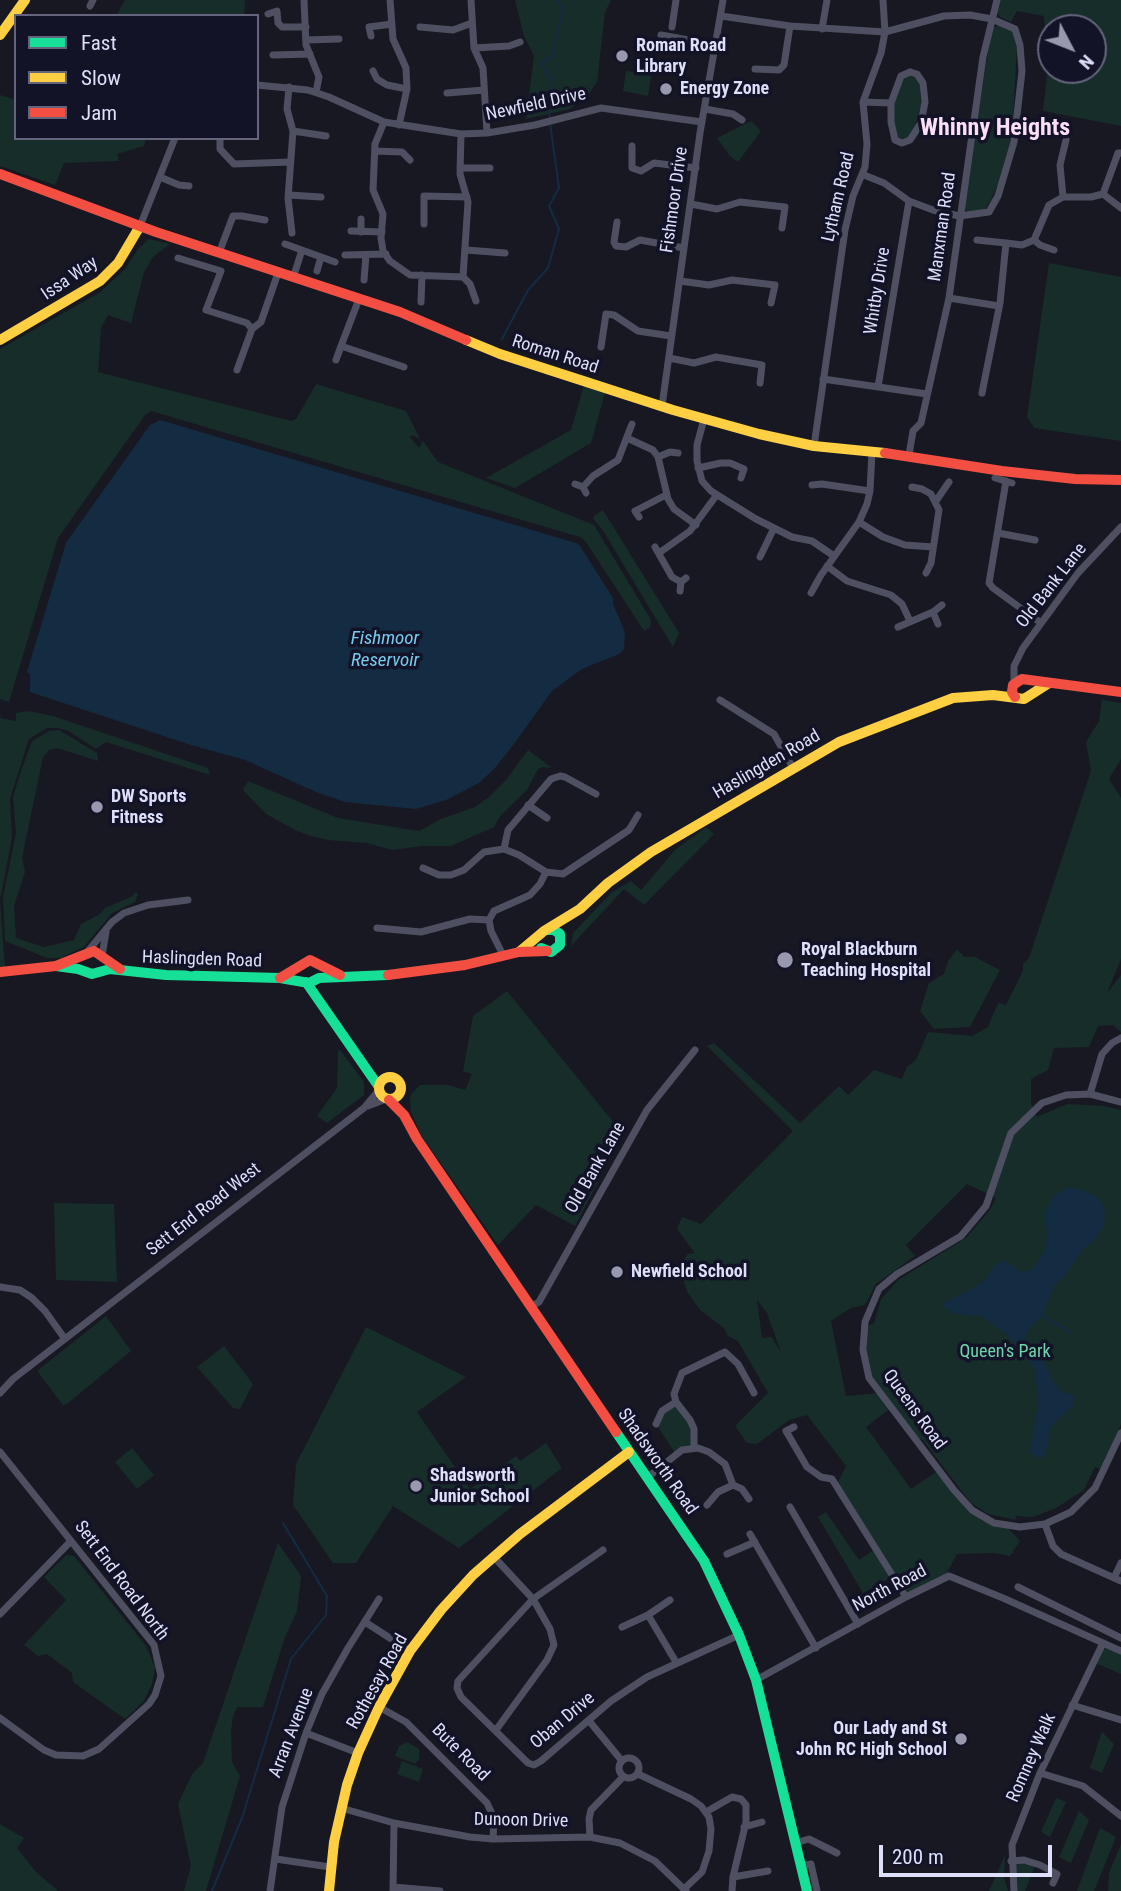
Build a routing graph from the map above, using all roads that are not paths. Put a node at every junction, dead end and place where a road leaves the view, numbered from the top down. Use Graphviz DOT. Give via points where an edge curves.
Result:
graph roads {
  1 [pos="304,0"];
  2 [pos="390,0"];
  3 [pos="471,0"];
  4 [pos="676,0"];
  5 [pos="723,0"];
  6 [pos="827,0"];
  7 [pos="883,0"];
  8 [pos="997,0"];
  9 [pos="268,14"];
  10 [pos="14,15"];
  11 [pos="721,16"];
  12 [pos="992,19"];
  13 [pos="472,23"];
  14 [pos="392,24"];
  15 [pos="790,26"];
  16 [pos="306,27"];
  17 [pos="420,27"];
  18 [pos="672,27"];
  19 [pos="822,29"];
  20 [pos="885,32"];
  21 [pos="0,35"];
  22 [pos="661,35"];
  23 [pos="370,36"];
  24 [pos="339,39"];
  25 [pos="306,40"];
  26 [pos="520,42"];
  27 [pos="716,45"];
  28 [pos="474,48"];
  29 [pos="310,54"];
  30 [pos="273,55"];
  31 [pos="755,69"];
  32 [pos="373,71"];
  33 [pos="259,85"];
  34 [pos="289,87"];
  35 [pos="407,89"];
  36 [pos="484,90"];
  37 [pos="316,92"];
  38 [pos="447,93"];
  39 [pos="863,102"];
  40 [pos="891,103"];
  41 [pos="705,109"];
  42 [pos="741,120"];
  43 [pos="384,122"];
  44 [pos="702,122"];
  45 [pos="399,125"];
  46 [pos="293,131"];
  47 [pos="487,133"];
  48 [pos="461,134"];
  49 [pos="326,136"];
  50 [pos="174,140"];
  51 [pos="220,140"];
  52 [pos="1066,140"];
  53 [pos="632,146"];
  54 [pos="375,151"];
  55 [pos="1121,153"];
  56 [pos="410,160"];
  57 [pos="290,162"];
  58 [pos="491,168"];
  59 [pos="696,168"];
  60 [pos="460,169"];
  61 [pos="0,174"];
  62 [pos="864,175"];
  63 [pos="160,177"];
  64 [pos="189,186"];
  65 [pos="1103,194"];
  66 [pos="289,195"];
  67 [pos="321,197"];
  68 [pos="467,197"];
  69 [pos="1063,197"];
  70 [pos="909,201"];
  71 [pos="691,204"];
  72 [pos="1121,208"];
  73 [pos="959,216"];
  74 [pos="361,219"];
  75 [pos="265,220"];
  76 [pos="617,222"];
  77 [pos="424,224"];
  78 [pos="140,226"];
  79 [pos="782,228"];
  80 [pos="352,231"];
  81 [pos="361,232"];
  82 [pos="382,232"];
  83 [pos="292,233"];
  84 [pos="977,240"];
  85 [pos="1034,240"];
  86 [pos="1006,243"];
  87 [pos="285,244"];
  88 [pos="684,248"];
  89 [pos="302,250"];
  90 [pos="466,250"];
  91 [pos="1054,250"];
  92 [pos="219,253"];
  93 [pos="366,254"];
  94 [pos="386,254"];
  95 [pos="345,255"];
  96 [pos="502,255"];
  97 [pos="321,257"];
  98 [pos="178,258"];
  99 [pos="335,262"];
  100 [pos="317,271"];
  101 [pos="278,273"];
  102 [pos="422,275"];
  103 [pos="463,277"];
  104 [pos="293,278"];
  105 [pos="364,280"];
  106 [pos="680,281"];
  107 [pos="949,298"];
  108 [pos="359,299"];
  109 [pos="476,301"];
  110 [pos="421,302"];
  111 [pos="771,303"];
  112 [pos="999,306"];
  113 [pos="252,329"];
  114 [pos="671,336"];
  115 [pos="0,340"];
  116 [pos="341,346"];
  117 [pos="601,347"];
  118 [pos="669,358"];
  119 [pos="336,360"];
  120 [pos="404,367"];
  121 [pos="237,370"];
  122 [pos="823,379"];
  123 [pos="760,383"];
  124 [pos="878,387"];
  125 [pos="982,393"];
  126 [pos="927,394"];
  127 [pos="662,406"];
  128 [pos="704,419"];
  129 [pos="632,424"];
  130 [pos="628,438"];
  131 [pos="814,446"];
  132 [pos="872,452"];
  133 [pos="678,453"];
  134 [pos="909,455"];
  135 [pos="658,457"];
  136 [pos="698,468"];
  137 [pos="741,478"];
  138 [pos="995,478"];
  139 [pos="1121,480"];
  140 [pos="949,482"];
  141 [pos="812,485"];
  142 [pos="912,487"];
  143 [pos="581,488"];
  144 [pos="870,491"];
  145 [pos="666,495"];
  146 [pos="716,496"];
  147 [pos="936,501"];
  148 [pos="639,517"];
  149 [pos="859,522"];
  150 [pos="695,525"];
  151 [pos="1121,527"];
  152 [pos="774,528"];
  153 [pos="998,533"];
  154 [pos="1035,540"];
  155 [pos="933,547"];
  156 [pos="834,556"];
  157 [pos="760,557"];
  158 [pos="827,566"];
  159 [pos="926,573"];
  160 [pos="680,591"];
  161 [pos="811,593"];
  162 [pos="942,605"];
  163 [pos="933,612"];
  164 [pos="910,621"];
  165 [pos="1041,623"];
  166 [pos="938,624"];
  167 [pos="898,627"];
  168 [pos="1019,682"];
  169 [pos="1049,683"];
  170 [pos="1121,692"];
  171 [pos="1031,694"];
  172 [pos="993,695"];
  173 [pos="1015,697"];
  174 [pos="720,700"];
  175 [pos="793,768"];
  176 [pos="586,800"];
  177 [pos="528,805"];
  178 [pos="638,815"];
  179 [pos="547,819"];
  180 [pos="504,849"];
  181 [pos="546,872"];
  182 [pos="426,880"];
  183 [pos="187,900"];
  184 [pos="580,909"];
  185 [pos="489,920"];
  186 [pos="377,927"];
  187 [pos="106,931"];
  188 [pos="544,932"];
  189 [pos="562,941"];
  190 [pos="547,951"];
  191 [pos="519,952"];
  192 [pos="85,953"];
  193 [pos="103,956"];
  194 [pos="503,956"];
  195 [pos="316,962"];
  196 [pos="56,966"];
  197 [pos="299,968"];
  198 [pos="101,970"];
  199 [pos="85,971"];
  200 [pos="123,971"];
  201 [pos="0,972"];
  202 [pos="342,976"];
  203 [pos="280,978"];
  204 [pos="319,978"];
  205 [pos="305,982"];
  206 [pos="320,1002"];
  207 [pos="1121,1038"];
  208 [pos="695,1050"];
  209 [pos="364,1065"];
  210 [pos="391,1077"];
  211 [pos="379,1088"];
  212 [pos="401,1092"];
  213 [pos="1090,1094"];
  214 [pos="387,1100"];
  215 [pos="1121,1101"];
  216 [pos="364,1108"];
  217 [pos="404,1115"];
  218 [pos="0,1287"];
  219 [pos="532,1306"];
  220 [pos="65,1339"];
  221 [pos="0,1393"];
  222 [pos="754,1393"];
  223 [pos="676,1402"];
  224 [pos="656,1424"];
  225 [pos="794,1427"];
  226 [pos="1120,1438"];
  227 [pos="694,1447"];
  228 [pos="0,1452"];
  229 [pos="629,1452"];
  230 [pos="648,1477"];
  231 [pos="733,1485"];
  232 [pos="749,1499"];
  233 [pos="707,1505"];
  234 [pos="790,1507"];
  235 [pos="1045,1524"];
  236 [pos="750,1534"];
  237 [pos="71,1541"];
  238 [pos="755,1542"];
  239 [pos="603,1550"];
  240 [pos="727,1554"];
  241 [pos="494,1557"];
  242 [pos="1121,1563"];
  243 [pos="1118,1579"];
  244 [pos="1018,1587"];
  245 [pos="906,1597"];
  246 [pos="379,1599"];
  247 [pos="533,1599"];
  248 [pos="670,1600"];
  249 [pos="0,1614"];
  250 [pos="648,1615"];
  251 [pos="365,1622"];
  252 [pos="858,1624"];
  253 [pos="622,1627"];
  254 [pos="739,1635"];
  255 [pos="1121,1638"];
  256 [pos="1103,1643"];
  257 [pos="817,1647"];
  258 [pos="410,1651"];
  259 [pos="1121,1651"];
  260 [pos="676,1662"];
  261 [pos="756,1680"];
  262 [pos="1072,1705"];
  263 [pos="379,1707"];
  264 [pos="0,1718"];
  265 [pos="1121,1720"];
  266 [pos="590,1722"];
  267 [pos="496,1730"];
  268 [pos="306,1733"];
  269 [pos="358,1753"];
  270 [pos="622,1761"];
  271 [pos="1041,1773"];
  272 [pos="638,1774"];
  273 [pos="623,1777"];
  274 [pos="341,1808"];
  275 [pos="706,1812"];
  276 [pos="1121,1816"];
  277 [pos="762,1822"];
  278 [pos="394,1823"];
  279 [pos="744,1827"];
  280 [pos="590,1837"];
  281 [pos="493,1839"];
  282 [pos="795,1843"];
  283 [pos="837,1853"];
  284 [pos="276,1859"];
  285 [pos="1011,1861"];
  286 [pos="801,1866"];
  287 [pos="330,1867"];
  288 [pos="768,1871"];
  289 [pos="733,1877"];
  290 [pos="1053,1882"];
  291 [pos="393,1889"];
  292 [pos="685,1890"];
  293 [pos="270,1891"];
  294 [pos="329,1891"];
  295 [pos="440,1891"];
  296 [pos="732,1891"];
  297 [pos="807,1891"];
  298 [pos="817,1891"];
  299 [pos="1014,1891"];
  1 -- 16 [label="street"];
  2 -- 14 [label="street"];
  3 -- 13 [label="street"];
  4 -- 18 [label="street"];
  5 -- 11 [label="street, Fishmoor Drive"];
  6 -- 19 [label="street"];
  7 -- 20 [label="street, Lytham Road"];
  8 -- 12 [label="street, Manxman Road"];
  9 -- 16 [label="street" via="277,11 282,27"];
  10 -- 21 [label="main road"];
  11 -- 15 [label="street"];
  11 -- 27 [label="street, Fishmoor Drive"];
  12 -- 20 [label="street" via="944,16"];
  12 -- 73 [label="street, Manxman Road"];
  12 -- 73 [label="street" via="1015,29 1020,45 1022,71 1014,142 989,212"];
  13 -- 17 [label="street" via="453,30"];
  13 -- 28 [label="street"];
  14 -- 23 [label="street" via="369,27"];
  14 -- 35 [label="street" via="393,39 406,68"];
  15 -- 19 [label="street"];
  15 -- 31 [label="street" via="784,65 779,71"];
  16 -- 25 [label="street"];
  19 -- 20 [label="street"];
  20 -- 39 [label="street, Lytham Road"];
  22 -- 27 [label="street"];
  24 -- 25 [label="street"];
  25 -- 29 [label="street"];
  26 -- 28 [label="street"];
  27 -- 41 [label="street, Fishmoor Drive"];
  28 -- 36 [label="street" via="483,68"];
  29 -- 30 [label="street"];
  29 -- 37 [label="street" via="319,77"];
  32 -- 35 [label="street" via="387,85"];
  33 -- 34 [label="street, Newfield Drive"];
  34 -- 37 [label="street, Newfield Drive"];
  34 -- 46 [label="street" via="287,108"];
  35 -- 45 [label="street"];
  36 -- 38 [label="street"];
  36 -- 47 [label="street"];
  37 -- 43 [label="street, Newfield Drive"];
  39 -- 40 [label="street"];
  39 -- 62 [label="street, Lytham Road"];
  40 -- 40 [label="street" via="901,76 917,74 925,102 921,123 910,140 902,143 895,139"];
  41 -- 42 [label="street"];
  41 -- 44 [label="street, Fishmoor Drive"];
  43 -- 45 [label="street, Newfield Drive"];
  43 -- 54 [label="street"];
  44 -- 47 [label="street, Newfield Drive" via="601,108"];
  44 -- 59 [label="street, Fishmoor Drive"];
  45 -- 48 [label="street, Newfield Drive"];
  46 -- 49 [label="street"];
  46 -- 57 [label="street"];
  47 -- 48 [label="street, Newfield Drive"];
  48 -- 60 [label="street"];
  50 -- 63 [label="street"];
  51 -- 57 [label="street" via="220,149 234,164"];
  52 -- 69 [label="street" via="1060,165"];
  53 -- 59 [label="street" via="632,168 641,171 654,163"];
  54 -- 56 [label="street" via="402,152"];
  54 -- 82 [label="street" via="373,190 383,214"];
  55 -- 65 [label="street"];
  57 -- 66 [label="street"];
  58 -- 60 [label="street"];
  59 -- 71 [label="street, Fishmoor Drive"];
  60 -- 68 [label="street"];
  61 -- 78 [label="main road, Roman Road"];
  62 -- 70 [label="street"];
  62 -- 122 [label="street, Lytham Road" via="853,196 845,230"];
  63 -- 64 [label="street"];
  63 -- 78 [label="street"];
  65 -- 69 [label="street"];
  65 -- 72 [label="street"];
  66 -- 67 [label="street"];
  66 -- 83 [label="street"];
  68 -- 77 [label="street" via="424,196"];
  68 -- 90 [label="street"];
  69 -- 85 [label="street" via="1049,205"];
  70 -- 73 [label="street"];
  70 -- 124 [label="street, Whitby Drive"];
  71 -- 79 [label="street" via="717,209 740,202 785,207"];
  71 -- 88 [label="street, Fishmoor Drive"];
  73 -- 107 [label="street, Manxman Road"];
  74 -- 81 [label="street"];
  75 -- 92 [label="street" via="233,216"];
  76 -- 88 [label="street" via="617,246 640,240"];
  78 -- 92 [label="main road, Roman Road"];
  78 -- 115 [label="main road, Issa Way" via="118,263 100,281"];
  80 -- 81 [label="street"];
  81 -- 82 [label="street"];
  82 -- 94 [label="street"];
  84 -- 86 [label="street"];
  85 -- 86 [label="street" via="1022,245"];
  85 -- 91 [label="street"];
  86 -- 112 [label="street"];
  87 -- 89 [label="street"];
  88 -- 106 [label="street, Fishmoor Drive"];
  89 -- 97 [label="street"];
  89 -- 104 [label="street"];
  90 -- 96 [label="street"];
  90 -- 103 [label="street"];
  92 -- 101 [label="main road, Roman Road"];
  93 -- 94 [label="street"];
  93 -- 95 [label="street"];
  93 -- 105 [label="street"];
  94 -- 102 [label="street" via="400,270"];
  97 -- 99 [label="street"];
  97 -- 100 [label="street"];
  98 -- 113 [label="street" via="221,271 206,310 247,323"];
  101 -- 104 [label="main road, Roman Road"];
  101 -- 113 [label="street" via="261,322"];
  102 -- 103 [label="street"];
  102 -- 110 [label="street"];
  103 -- 109 [label="street"];
  104 -- 108 [label="main road, Roman Road"];
  106 -- 111 [label="street" via="775,285"];
  106 -- 114 [label="street, Fishmoor Drive"];
  107 -- 112 [label="street"];
  107 -- 126 [label="street, Manxman Road"];
  108 -- 116 [label="street"];
  108 -- 127 [label="main road, Roman Road" via="500,354"];
  112 -- 125 [label="street"];
  113 -- 121 [label="street"];
  114 -- 117 [label="street" via="638,331 606,314"];
  114 -- 118 [label="street, Fishmoor Drive"];
  116 -- 119 [label="street"];
  116 -- 120 [label="street"];
  118 -- 123 [label="street" via="694,363 716,357 762,365"];
  118 -- 127 [label="street, Fishmoor Drive"];
  122 -- 124 [label="street"];
  122 -- 131 [label="street, Lytham Road"];
  124 -- 126 [label="street"];
  126 -- 134 [label="street, Manxman Road"];
  127 -- 128 [label="main road, Roman Road"];
  128 -- 131 [label="main road, Roman Road"];
  128 -- 136 [label="street" via="697,445"];
  129 -- 130 [label="street"];
  130 -- 135 [label="street" via="650,447"];
  130 -- 143 [label="street" via="618,460"];
  131 -- 132 [label="main road, Roman Road"];
  132 -- 134 [label="main road, Roman Road"];
  132 -- 144 [label="street"];
  133 -- 135 [label="street"];
  134 -- 139 [label="main road, Roman Road" via="1075,480"];
  135 -- 145 [label="street"];
  136 -- 137 [label="street" via="721,463 744,469"];
  136 -- 146 [label="street" via="702,481"];
  138 -- 153 [label="street" via="1009,482"];
  140 -- 147 [label="street"];
  141 -- 144 [label="street"];
  142 -- 147 [label="street"];
  144 -- 149 [label="street"];
  145 -- 148 [label="street" via="635,511"];
  145 -- 150 [label="street" via="674,509"];
  146 -- 150 [label="street"];
  146 -- 152 [label="street"];
  147 -- 155 [label="street" via="939,510"];
  149 -- 155 [label="street" via="905,545"];
  149 -- 156 [label="street"];
  150 -- 160 [label="street" via="657,550 672,577 683,580"];
  151 -- 165 [label="street, Old Bank Lane" via="1078,573"];
  152 -- 156 [label="street" via="811,541"];
  152 -- 157 [label="street"];
  153 -- 154 [label="street"];
  153 -- 165 [label="street" via="989,583"];
  155 -- 159 [label="street"];
  156 -- 158 [label="street"];
  158 -- 161 [label="street"];
  158 -- 164 [label="street" via="848,581 891,594"];
  162 -- 163 [label="street"];
  163 -- 164 [label="street"];
  163 -- 166 [label="street"];
  164 -- 167 [label="street"];
  165 -- 168 [label="street, Old Bank Lane" via="1017,658 1014,668"];
  168 -- 169 [label="main road"];
  168 -- 171 [label="main road" via="1031,685"];
  168 -- 172 [label="main road, Haslingden Road"];
  168 -- 173 [label="main road" via="1012,692"];
  169 -- 170 [label="main road"];
  169 -- 171 [label="main road"];
  171 -- 173 [label="main road" via="1024,699"];
  172 -- 173 [label="main road, Haslingden Road"];
  172 -- 175 [label="main road, Haslingden Road" via="945,701 844,740"];
  174 -- 175 [label="street" via="774,734"];
  175 -- 184 [label="main road, Haslingden Road" via="651,852"];
  176 -- 177 [label="street" via="594,793 555,777"];
  177 -- 179 [label="street"];
  177 -- 180 [label="street" via="508,830"];
  178 -- 181 [label="street" via="629,831 570,870"];
  180 -- 181 [label="street"];
  180 -- 182 [label="street" via="484,852 457,874 443,876 426,870"];
  181 -- 185 [label="street" via="530,895 494,911"];
  183 -- 187 [label="street" via="129,910"];
  184 -- 188 [label="main road, Haslingden Road"];
  184 -- 189 [label="main road, Haslingden Road"];
  185 -- 186 [label="street" via="470,919 421,932"];
  185 -- 194 [label="street"];
  187 -- 192 [label="street"];
  187 -- 193 [label="street"];
  188 -- 189 [label="main road" via="557,932"];
  188 -- 190 [label="main road" via="540,944"];
  188 -- 191 [label="main road, Haslingden Road"];
  189 -- 190 [label="main road" via="558,949"];
  190 -- 191 [label="main road, Haslingden Road"];
  191 -- 194 [label="main road, Haslingden Road"];
  192 -- 193 [label="main road"];
  192 -- 196 [label="main road"];
  192 -- 199 [label="main road" via="81,965"];
  193 -- 198 [label="main road"];
  193 -- 200 [label="main road, Haslingden Road"];
  194 -- 202 [label="main road, Haslingden Road" via="421,972"];
  195 -- 197 [label="main road" via="306,961"];
  195 -- 202 [label="main road, Haslingden Road"];
  195 -- 204 [label="main road"];
  196 -- 199 [label="main road"];
  196 -- 201 [label="main road"];
  197 -- 203 [label="main road, Haslingden Road"];
  197 -- 205 [label="main road"];
  198 -- 199 [label="main road"];
  198 -- 200 [label="main road, Haslingden Road"];
  200 -- 203 [label="main road, Haslingden Road"];
  202 -- 204 [label="main road, Haslingden Road"];
  203 -- 205 [label="main road, Haslingden Road"];
  204 -- 205 [label="main road"];
  204 -- 206 [label="main road"];
  205 -- 206 [label="main road, Shadsworth Road"];
  206 -- 209 [label="main road, Shadsworth Road"];
  207 -- 213 [label="street" via="1102,1054"];
  208 -- 219 [label="street, Old Bank Lane" via="647,1110 540,1301"];
  209 -- 210 [label="main road"];
  209 -- 211 [label="main road, Shadsworth Road"];
  210 -- 211 [label="main road" via="382,1080"];
  210 -- 212 [label="main road, Shadsworth Road" via="399,1082"];
  211 -- 214 [label="main road, Shadsworth Road"];
  211 -- 216 [label="street, Sett End Road West"];
  212 -- 214 [label="main road"];
  212 -- 217 [label="main road, Shadsworth Road"];
  213 -- 215 [label="street, Queens Road"];
  213 -- 235 [label="street, Queens Road" via="1041,1103 1011,1133 986,1206 961,1236 878,1289 865,1322 863,1350 869,1378 954,1490 972,1510 994,1523"];
  214 -- 216 [label="street, Sett End Road West"];
  214 -- 217 [label="main road, Shadsworth Road"];
  216 -- 220 [label="street, Sett End Road West"];
  217 -- 219 [label="main road, Shadsworth Road"];
  218 -- 220 [label="street" via="20,1290 32,1298"];
  219 -- 229 [label="main road, Shadsworth Road"];
  220 -- 221 [label="street"];
  222 -- 223 [label="street" via="738,1364 725,1352 682,1373"];
  223 -- 224 [label="street" via="662,1410"];
  223 -- 227 [label="street" via="694,1429"];
  225 -- 245 [label="street" via="786,1431 807,1467 832,1479"];
  226 -- 235 [label="street, Queens Road" via="1095,1488 1071,1512"];
  227 -- 230 [label="street" via="682,1450"];
  227 -- 231 [label="street" via="725,1464"];
  228 -- 237 [label="street, Sett End Road North"];
  229 -- 230 [label="main road, Shadsworth Road"];
  229 -- 241 [label="main road, Rothesay Road"];
  230 -- 254 [label="main road, Shadsworth Road" via="704,1560"];
  231 -- 232 [label="street"];
  231 -- 233 [label="street" via="718,1492"];
  234 -- 252 [label="street"];
  235 -- 243 [label="street" via="1061,1554"];
  236 -- 238 [label="street"];
  237 -- 249 [label="street"];
  237 -- 264 [label="street, Sett End Road North" via="154,1645 161,1676 149,1704 99,1749 83,1756 44,1750"];
  238 -- 240 [label="street"];
  238 -- 257 [label="street"];
  239 -- 247 [label="street"];
  241 -- 247 [label="street"];
  241 -- 258 [label="main road, Rothesay Road" via="441,1610"];
  242 -- 243 [label="street"];
  244 -- 255 [label="street"];
  245 -- 252 [label="street, North Road"];
  245 -- 256 [label="street, North Road" via="955,1577"];
  246 -- 251 [label="street, Arran Avenue"];
  247 -- 267 [label="street" via="554,1645"];
  247 -- 267 [label="street, Oban Drive" via="458,1681 461,1697"];
  248 -- 250 [label="street"];
  250 -- 253 [label="street"];
  250 -- 260 [label="street"];
  251 -- 258 [label="street"];
  251 -- 268 [label="street, Arran Avenue" via="322,1694"];
  252 -- 257 [label="street, North Road"];
  254 -- 260 [label="street, Oban Drive"];
  254 -- 261 [label="main road, Shadsworth Road"];
  256 -- 259 [label="street, North Road"];
  256 -- 262 [label="street, Romney Walk"];
  257 -- 261 [label="street, North Road"];
  258 -- 263 [label="main road, Rothesay Road"];
  260 -- 266 [label="street, Oban Drive" via="611,1701"];
  261 -- 282 [label="main road, Shadsworth Road"];
  262 -- 265 [label="street"];
  262 -- 271 [label="street, Romney Walk"];
  263 -- 269 [label="main road, Rothesay Road"];
  263 -- 281 [label="street, Bute Road" via="407,1721 487,1803 494,1818"];
  266 -- 267 [label="street, Oban Drive" via="534,1765"];
  266 -- 270 [label="street"];
  268 -- 269 [label="street"];
  268 -- 284 [label="street, Arran Avenue" via="282,1807"];
  269 -- 274 [label="main road, Rothesay Road"];
  270 -- 272 [label="street" via="635,1760"];
  270 -- 273 [label="street" via="619,1770"];
  271 -- 276 [label="street" via="1083,1786"];
  271 -- 285 [label="street, Romney Walk" via="1012,1844"];
  272 -- 273 [label="street"];
  272 -- 275 [label="street" via="691,1799"];
  273 -- 280 [label="street" via="591,1810"];
  274 -- 278 [label="street, Dunoon Drive"];
  274 -- 287 [label="main road, Rothesay Road"];
  275 -- 279 [label="street" via="738,1797 747,1808"];
  275 -- 292 [label="street" via="711,1829 709,1851 702,1872"];
  277 -- 279 [label="street"];
  278 -- 281 [label="street, Dunoon Drive"];
  278 -- 291 [label="street"];
  279 -- 289 [label="street"];
  280 -- 281 [label="street, Dunoon Drive"];
  280 -- 292 [label="street, Dunoon Drive" via="620,1843 655,1861"];
  282 -- 283 [label="street" via="809,1839"];
  282 -- 286 [label="main road, Shadsworth Road"];
  284 -- 287 [label="street"];
  284 -- 293 [label="street, Arran Avenue"];
  285 -- 290 [label="street" via="1040,1864 1057,1874"];
  285 -- 299 [label="street, Romney Walk"];
  286 -- 297 [label="main road, Shadsworth Road"];
  286 -- 298 [label="street, Shadsworth Road" via="811,1864"];
  287 -- 294 [label="main road, Rothesay Road"];
  288 -- 289 [label="street"];
  289 -- 296 [label="street"];
  291 -- 295 [label="street"];
}
